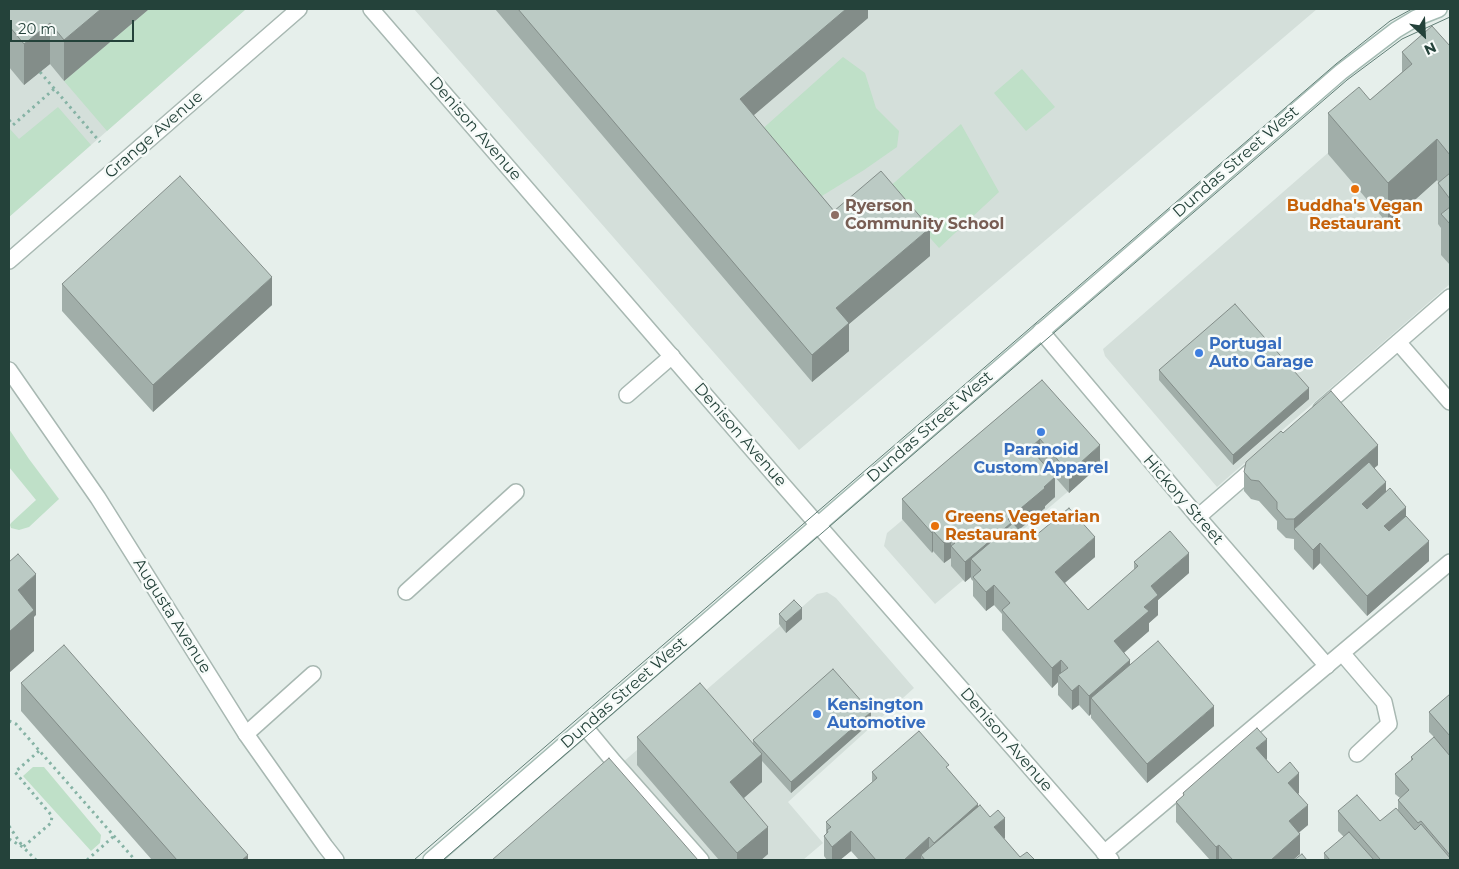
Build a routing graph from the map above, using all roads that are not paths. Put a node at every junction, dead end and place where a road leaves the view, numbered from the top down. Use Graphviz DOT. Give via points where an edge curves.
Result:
graph roads {
  1 [pos="299,9"];
  2 [pos="371,9"];
  3 [pos="1439,9"];
  4 [pos="9,261"];
  5 [pos="1450,297"];
  6 [pos="1041,331"];
  7 [pos="1398,342"];
  8 [pos="672,356"];
  9 [pos="9,370"];
  10 [pos="627,395"];
  11 [pos="1450,402"];
  12 [pos="1309,420"];
  13 [pos="1272,452"];
  14 [pos="516,492"];
  15 [pos="1198,517"];
  16 [pos="818,525"];
  17 [pos="1450,562"];
  18 [pos="406,592"];
  19 [pos="1342,653"];
  20 [pos="1327,666"];
  21 [pos="313,674"];
  22 [pos="585,728"];
  23 [pos="246,734"];
  24 [pos="1357,754"];
  25 [pos="1108,856"];
  26 [pos="336,860"];
  27 [pos="431,860"];
  28 [pos="702,860"];
  1 -- 4 [label="street, Grange Avenue"];
  2 -- 8 [label="street, Denison Avenue"];
  3 -- 6 [label="street, Dundas Street West" via="1396,30 1341,72"];
  5 -- 7 [label="street"];
  6 -- 15 [label="street, Hickory Street"];
  6 -- 16 [label="street, Dundas Street West"];
  7 -- 11 [label="street"];
  7 -- 12 [label="street"];
  8 -- 10 [label="street"];
  8 -- 16 [label="street, Denison Avenue"];
  9 -- 23 [label="street, Augusta Avenue" via="98,498"];
  13 -- 15 [label="street"];
  14 -- 18 [label="street"];
  15 -- 20 [label="street, Hickory Street"];
  16 -- 22 [label="street, Dundas Street West"];
  16 -- 25 [label="street, Denison Avenue"];
  17 -- 19 [label="street"];
  19 -- 20 [label="street"];
  19 -- 24 [label="street" via="1384,702 1389,724"];
  20 -- 25 [label="street"];
  21 -- 23 [label="street"];
  22 -- 27 [label="street, Dundas Street West"];
  22 -- 28 [label="street"];
  23 -- 26 [label="street, Augusta Avenue"];
}
